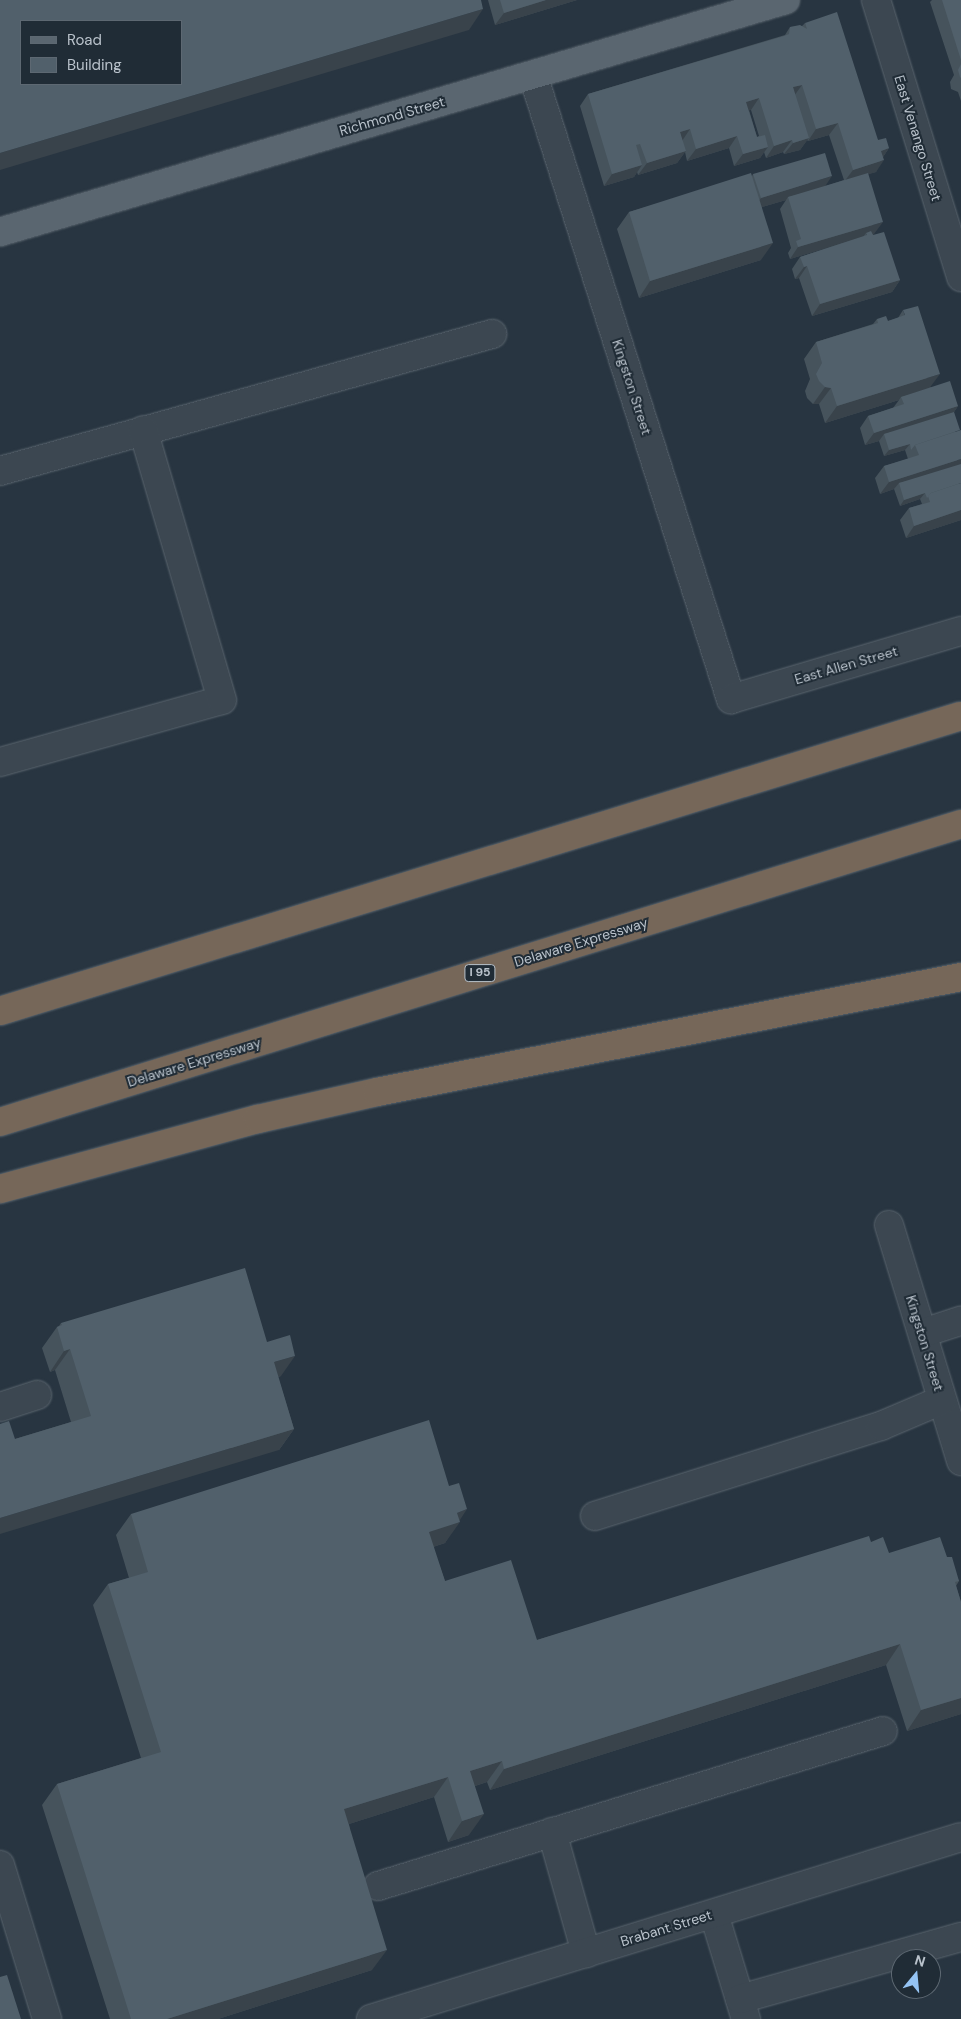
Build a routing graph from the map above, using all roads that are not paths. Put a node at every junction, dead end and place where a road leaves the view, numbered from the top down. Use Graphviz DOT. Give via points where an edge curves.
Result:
graph roads {
  1 [pos="785,0"];
  2 [pos="876,0"];
  3 [pos="533,75"];
  4 [pos="0,232"];
  5 [pos="961,277"];
  6 [pos="492,334"];
  7 [pos="143,430"];
  8 [pos="0,471"];
  9 [pos="961,630"];
  10 [pos="730,699"];
  11 [pos="961,716"];
  12 [pos="0,762"];
  13 [pos="961,824"];
  14 [pos="961,978"];
  15 [pos="0,1011"];
  16 [pos="0,1122"];
  17 [pos="0,1189"];
  18 [pos="889,1225"];
  19 [pos="961,1321"];
  20 [pos="923,1333"];
  21 [pos="37,1395"];
  22 [pos="942,1400"];
  23 [pos="0,1407"];
  24 [pos="961,1461"];
  25 [pos="595,1516"];
  26 [pos="883,1731"];
  27 [pos="552,1832"];
  28 [pos="961,1837"];
  29 [pos="0,1865"];
  30 [pos="378,1886"];
  31 [pos="714,1914"];
  32 [pos="961,1937"];
  33 [pos="586,1952"];
  34 [pos="743,2009"];
  35 [pos="47,2019"];
  36 [pos="371,2019"];
  1 -- 3 [label="main road, Richmond Street"];
  2 -- 5 [label="street, East Venango Street"];
  3 -- 4 [label="main road, Richmond Street"];
  3 -- 10 [label="street, Kingston Street"];
  6 -- 7 [label="street"];
  7 -- 8 [label="street"];
  7 -- 12 [label="street" via="222,700"];
  9 -- 10 [label="street, East Allen Street"];
  11 -- 15 [label="highway"];
  13 -- 16 [label="highway, Delaware Expressway / I 95"];
  14 -- 17 [label="highway" via="258,1118"];
  18 -- 20 [label="street, Kingston Street"];
  19 -- 20 [label="street"];
  20 -- 22 [label="street, Kingston Street"];
  21 -- 23 [label="street"];
  22 -- 24 [label="street, Kingston Street"];
  22 -- 25 [label="street" via="881,1426"];
  26 -- 27 [label="street"];
  27 -- 30 [label="street"];
  27 -- 33 [label="street"];
  28 -- 31 [label="street, Brabant Street"];
  29 -- 35 [label="street"];
  31 -- 33 [label="street, Brabant Street"];
  31 -- 34 [label="street"];
  32 -- 34 [label="street"];
  33 -- 36 [label="street, Brabant Street"];
}
